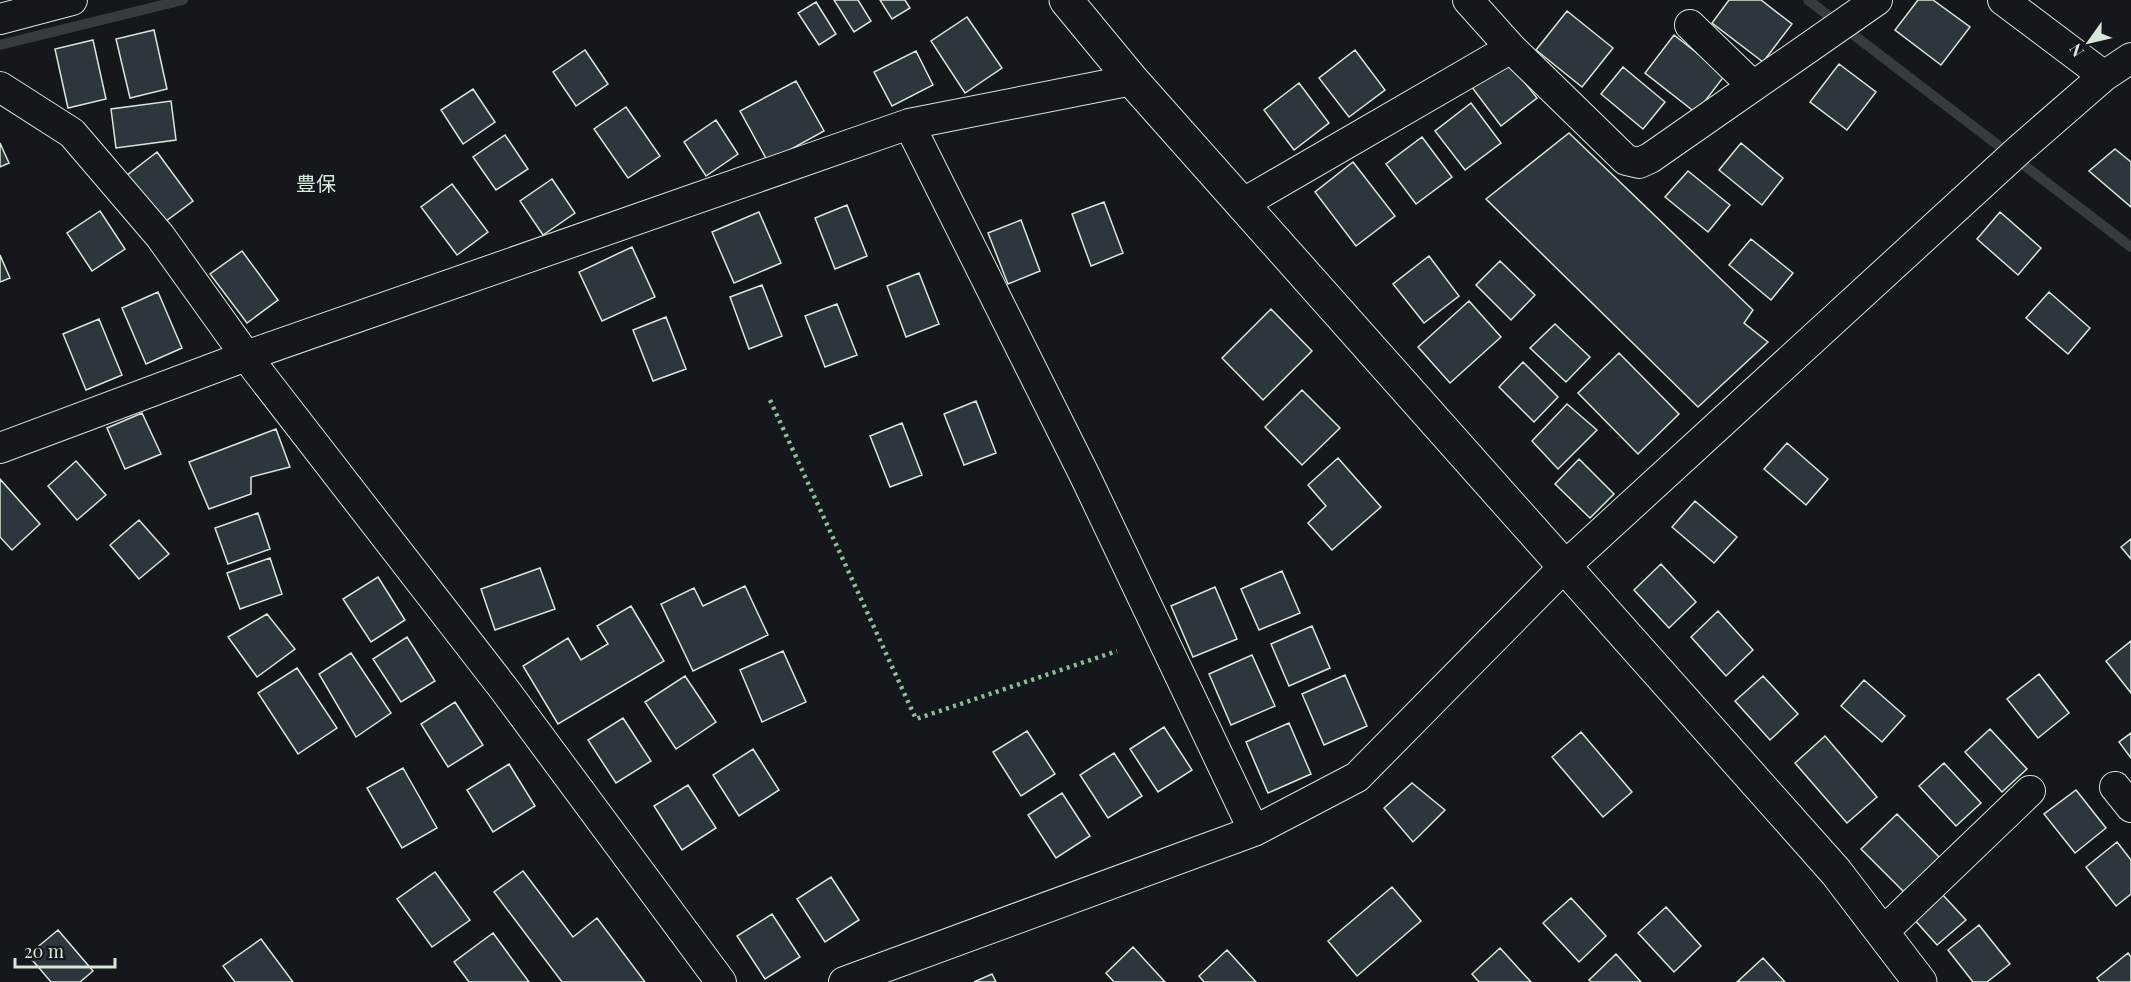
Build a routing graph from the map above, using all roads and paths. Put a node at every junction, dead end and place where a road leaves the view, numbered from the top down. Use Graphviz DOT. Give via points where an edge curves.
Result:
graph roads {
  1 [pos="72,0"];
  2 [pos="1066,0"];
  3 [pos="1468,0"];
  4 [pos="2003,0"];
  5 [pos="1865,8"];
  6 [pos="0,19"];
  7 [pos="1690,25"];
  8 [pos="1511,48"];
  9 [pos="2131,58"];
  10 [pos="2104,76"];
  11 [pos="1132,80"];
  12 [pos="1752,85"];
  13 [pos="0,87"];
  14 [pos="909,124"];
  15 [pos="1242,204"];
  16 [pos="246,356"];
  17 [pos="0,448"];
  18 [pos="1564,567"];
  19 [pos="2030,791"];
  20 [pos="1254,831"];
  21 [pos="1882,933"];
  22 [pos="720,982"];
  23 [pos="844,982"];
  24 [pos="1920,982"];
  1 -- 6 [label="street"];
  2 -- 11 [label="street"];
  3 -- 8 [label="street"];
  4 -- 10 [label="street"];
  5 -- 12 [label="street"];
  7 -- 12 [label="street"];
  8 -- 12 [label="street" via="1626,160 1639,163"];
  8 -- 15 [label="street"];
  9 -- 10 [label="street"];
  10 -- 18 [label="street"];
  11 -- 14 [label="street"];
  11 -- 15 [label="street"];
  13 -- 16 [label="street" via="72,133 160,237"];
  14 -- 16 [label="street"];
  14 -- 20 [label="street" via="1090,486"];
  15 -- 18 [label="street"];
  16 -- 17 [label="street"];
  16 -- 22 [label="street" via="504,689"];
  18 -- 20 [label="street" via="1357,777"];
  18 -- 21 [label="street" via="1836,872"];
  19 -- 21 [label="street"];
  20 -- 23 [label="street"];
  21 -- 24 [label="street"];
}
